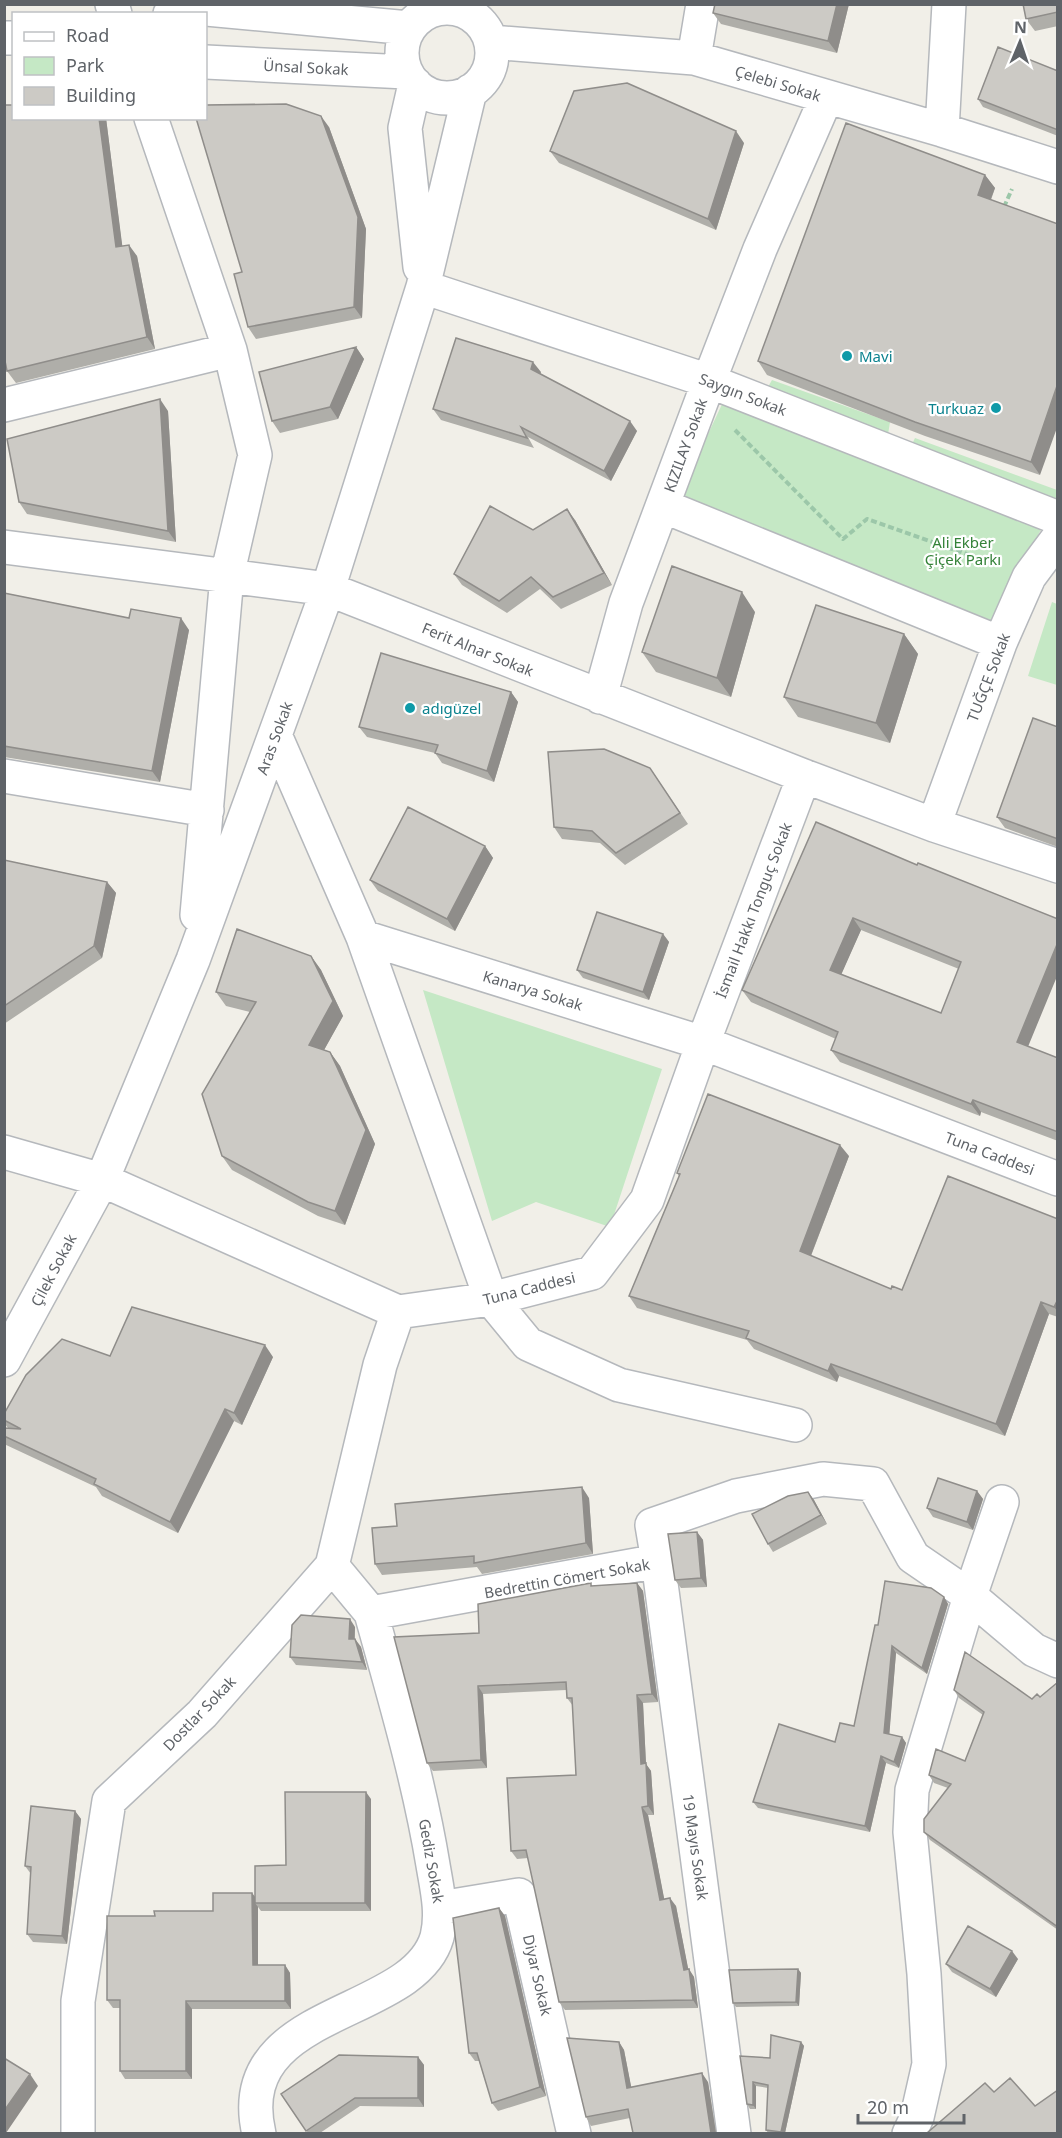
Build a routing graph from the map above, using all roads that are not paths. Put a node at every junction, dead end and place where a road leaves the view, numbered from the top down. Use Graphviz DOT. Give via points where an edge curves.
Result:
graph roads {
  1 [pos="703,4"];
  2 [pos="949,4"];
  3 [pos="449,6"];
  4 [pos="174,12"];
  5 [pos="409,28"];
  6 [pos="490,42"];
  7 [pos="694,58"];
  8 [pos="207,62"];
  9 [pos="411,78"];
  10 [pos="470,91"];
  11 [pos="826,98"];
  12 [pos="152,120"];
  13 [pos="942,130"];
  14 [pos="1058,167"];
  15 [pos="423,287"];
  16 [pos="230,350"];
  17 [pos="709,381"];
  18 [pos="4,405"];
  19 [pos="663,506"];
  20 [pos="1058,518"];
  21 [pos="1058,538"];
  22 [pos="4,547"];
  23 [pos="227,576"];
  24 [pos="328,589"];
  25 [pos="1000,643"];
  26 [pos="600,697"];
  27 [pos="275,735"];
  28 [pos="4,776"];
  29 [pos="804,776"];
  30 [pos="207,810"];
  31 [pos="934,825"];
  32 [pos="1058,866"];
  33 [pos="363,937"];
  34 [pos="193,960"];
  35 [pos="703,1044"];
  36 [pos="4,1152"];
  37 [pos="1058,1179"];
  38 [pos="102,1180"];
  39 [pos="491,1299"];
  40 [pos="398,1312"];
  41 [pos="4,1360"];
  42 [pos="795,1425"];
  43 [pos="1002,1502"];
  44 [pos="658,1561"];
  45 [pos="332,1566"];
  46 [pos="970,1596"];
  47 [pos="371,1612"];
  48 [pos="1058,1661"];
  49 [pos="440,1908"];
  50 [pos="78,2133"];
  51 [pos="259,2133"];
  52 [pos="574,2133"];
  53 [pos="734,2133"];
  54 [pos="909,2133"];
  1 -- 7 [label="street"];
  2 -- 13 [label="street"];
  3 -- 5 [label="street" via="420,17"];
  3 -- 6 [label="street" via="475,18 485,28"];
  4 -- 5 [label="street" via="185,7"];
  5 -- 9 [label="street" via="402,57"];
  6 -- 7 [label="street, Çelebi Sokak"];
  6 -- 10 [label="street" via="489,69"];
  7 -- 11 [label="street, Çelebi Sokak"];
  8 -- 9 [label="street, Ünsal Sokak"];
  9 -- 10 [label="street" via="428,93 443,97"];
  9 -- 15 [label="street" via="405,128"];
  10 -- 15 [label="street, Aras Sokak"];
  11 -- 13 [label="street, Çelebi Sokak"];
  11 -- 17 [label="street, KIZILAY Sokak" via="760,249"];
  12 -- 16 [label="street"];
  13 -- 14 [label="street, Çelebi Sokak"];
  15 -- 17 [label="street, Saygın Sokak"];
  15 -- 24 [label="street, Aras Sokak"];
  16 -- 18 [label="street"];
  16 -- 23 [label="street" via="255,456"];
  17 -- 19 [label="street, KIZILAY Sokak"];
  17 -- 20 [label="street, Saygın Sokak"];
  19 -- 25 [label="street"];
  19 -- 26 [label="street, KIZILAY Sokak" via="626,603"];
  21 -- 25 [label="street, TUĞÇE Sokak" via="1029,577"];
  22 -- 23 [label="street, Ferit Alnar Sokak"];
  23 -- 24 [label="street, Ferit Alnar Sokak"];
  23 -- 30 [label="street"];
  24 -- 26 [label="street, Ferit Alnar Sokak"];
  24 -- 27 [label="street, Aras Sokak"];
  25 -- 31 [label="street, TUĞÇE Sokak"];
  26 -- 29 [label="street, Ferit Alnar Sokak"];
  27 -- 33 [label="street"];
  27 -- 34 [label="street, Aras Sokak"];
  28 -- 30 [label="street"];
  29 -- 31 [label="street, Ferit Alnar Sokak"];
  29 -- 35 [label="street, İsmail Hakkı Tonguç Sokak"];
  30 -- 34 [label="street"];
  31 -- 32 [label="street, Ferit Alnar Sokak"];
  33 -- 35 [label="street, Kanarya Sokak"];
  33 -- 39 [label="street"];
  34 -- 38 [label="street, Aras Sokak"];
  35 -- 37 [label="street, Tuna Caddesi"];
  35 -- 39 [label="street, Tuna Caddesi" via="647,1200 592,1273"];
  36 -- 38 [label="street"];
  38 -- 40 [label="street"];
  38 -- 41 [label="street, Çilek Sokak"];
  39 -- 40 [label="street, Tuna Caddesi"];
  39 -- 42 [label="street" via="528,1344 619,1385"];
  40 -- 45 [label="street, Dostlar Sokak" via="380,1365"];
  43 -- 46 [label="street"];
  44 -- 46 [label="street, Bedrettin Cömert Sokak" via="652,1525 736,1496 823,1479 873,1484 913,1557"];
  44 -- 47 [label="street, Bedrettin Cömert Sokak"];
  44 -- 53 [label="street, 19 Mayıs Sokak"];
  45 -- 47 [label="street"];
  45 -- 50 [label="street, Dostlar Sokak" via="202,1714 110,1801 78,2001"];
  46 -- 48 [label="street, Bedrettin Cömert Sokak" via="1034,1650"];
  46 -- 54 [label="street" via="912,1790 910,1832 929,2064 917,2117"];
  47 -- 49 [label="street, Gediz Sokak" via="428,1831"];
  49 -- 51 [label="street, Gediz Sokak" via="436,1940 417,1969 402,1981 305,2031 276,2054 260,2086 256,2108"];
  49 -- 52 [label="street, Diyar Sokak" via="519,1895"];
}
